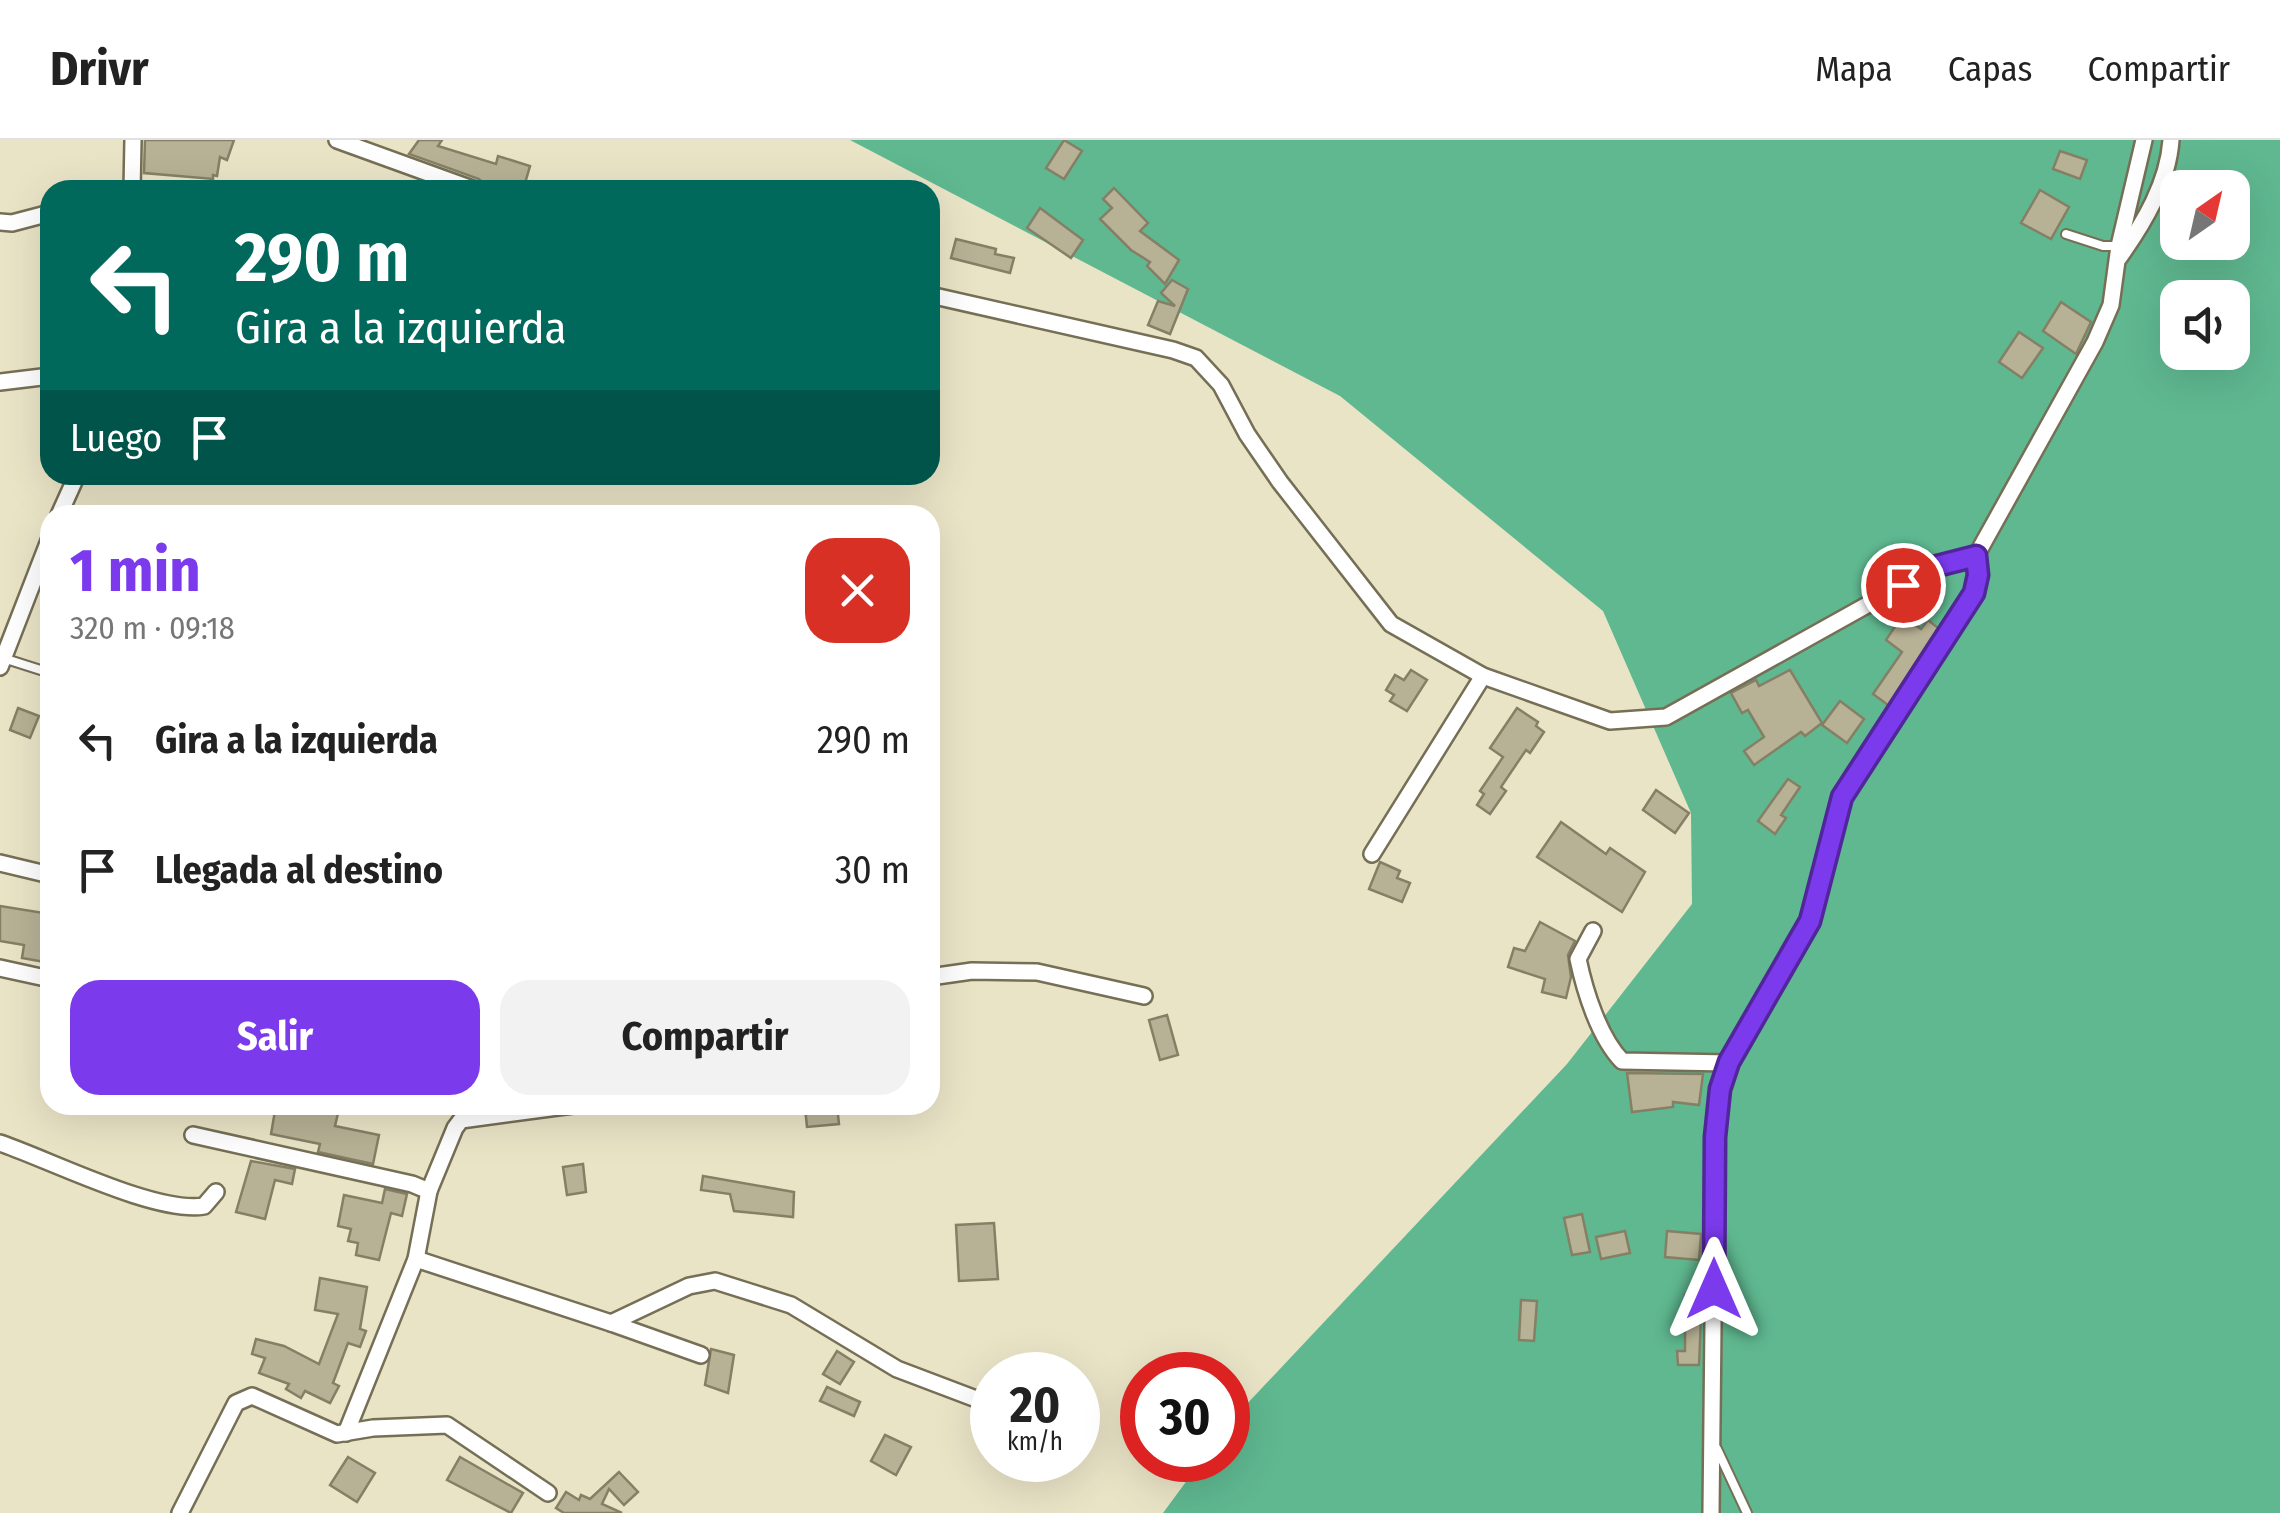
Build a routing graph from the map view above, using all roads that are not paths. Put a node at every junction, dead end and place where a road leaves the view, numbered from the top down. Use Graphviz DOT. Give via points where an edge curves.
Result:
graph roads {
  1 [pos="132,140"];
  2 [pos="338,140"];
  3 [pos="2144,140"];
  4 [pos="2171,140"];
  5 [pos="127,180"];
  6 [pos="448,180"];
  7 [pos="40,216"];
  8 [pos="0,222"];
  9 [pos="2066,234"];
  10 [pos="2118,252"];
  11 [pos="940,298"];
  12 [pos="40,377"];
  13 [pos="0,382"];
  14 [pos="1976,556"];
  15 [pos="40,564"];
  16 [pos="2,663"];
  17 [pos="40,671"];
  18 [pos="1483,676"];
  19 [pos="1372,854"];
  20 [pos="0,864"];
  21 [pos="40,873"];
  22 [pos="1594,931"];
  23 [pos="0,968"];
  24 [pos="940,976"];
  25 [pos="40,977"];
  26 [pos="1144,996"];
  27 [pos="1729,1062"];
  28 [pos="498,1115"];
  29 [pos="192,1136"];
  30 [pos="0,1143"];
  31 [pos="429,1191"];
  32 [pos="216,1192"];
  33 [pos="416,1259"];
  34 [pos="611,1323"];
  35 [pos="701,1356"];
  36 [pos="970,1397"];
  37 [pos="346,1434"];
  38 [pos="1712,1440"];
  39 [pos="548,1493"];
  40 [pos="180,1513"];
  41 [pos="1711,1513"];
  42 [pos="1747,1513"];
  1 -- 5 [label="street"];
  2 -- 6 [label="street"];
  3 -- 10 [label="street"];
  4 -- 10 [label="street" via="2144,224"];
  7 -- 8 [label="street"];
  9 -- 10 [label="lane"];
  10 -- 14 [label="street" via="2111,305 2095,342"];
  11 -- 18 [label="street" via="1196,358 1221,385 1280,482 1391,624"];
  12 -- 13 [label="street"];
  14 -- 18 [label="street" via="1937,566 1666,717 1610,721"];
  14 -- 27 [label="street" via="1974,593 1842,797 1810,921"];
  15 -- 16 [label="street"];
  16 -- 17 [label="lane"];
  18 -- 19 [label="street"];
  20 -- 21 [label="street"];
  22 -- 27 [label="street" via="1578,959 1591,1002 1622,1061"];
  23 -- 25 [label="street"];
  24 -- 26 [label="street" via="1037,972"];
  27 -- 38 [label="street" via="1715,1137"];
  28 -- 31 [label="street" via="461,1120"];
  29 -- 31 [label="street"];
  30 -- 32 [label="street" via="152,1200 190,1208 204,1206"];
  31 -- 33 [label="street"];
  33 -- 34 [label="street"];
  33 -- 37 [label="street"];
  34 -- 35 [label="street"];
  34 -- 36 [label="street" via="689,1286 715,1281 792,1305 897,1370"];
  37 -- 39 [label="street" via="447,1425"];
  37 -- 40 [label="street" via="252,1396 242,1398"];
  38 -- 41 [label="street"];
  38 -- 42 [label="lane"];
}
